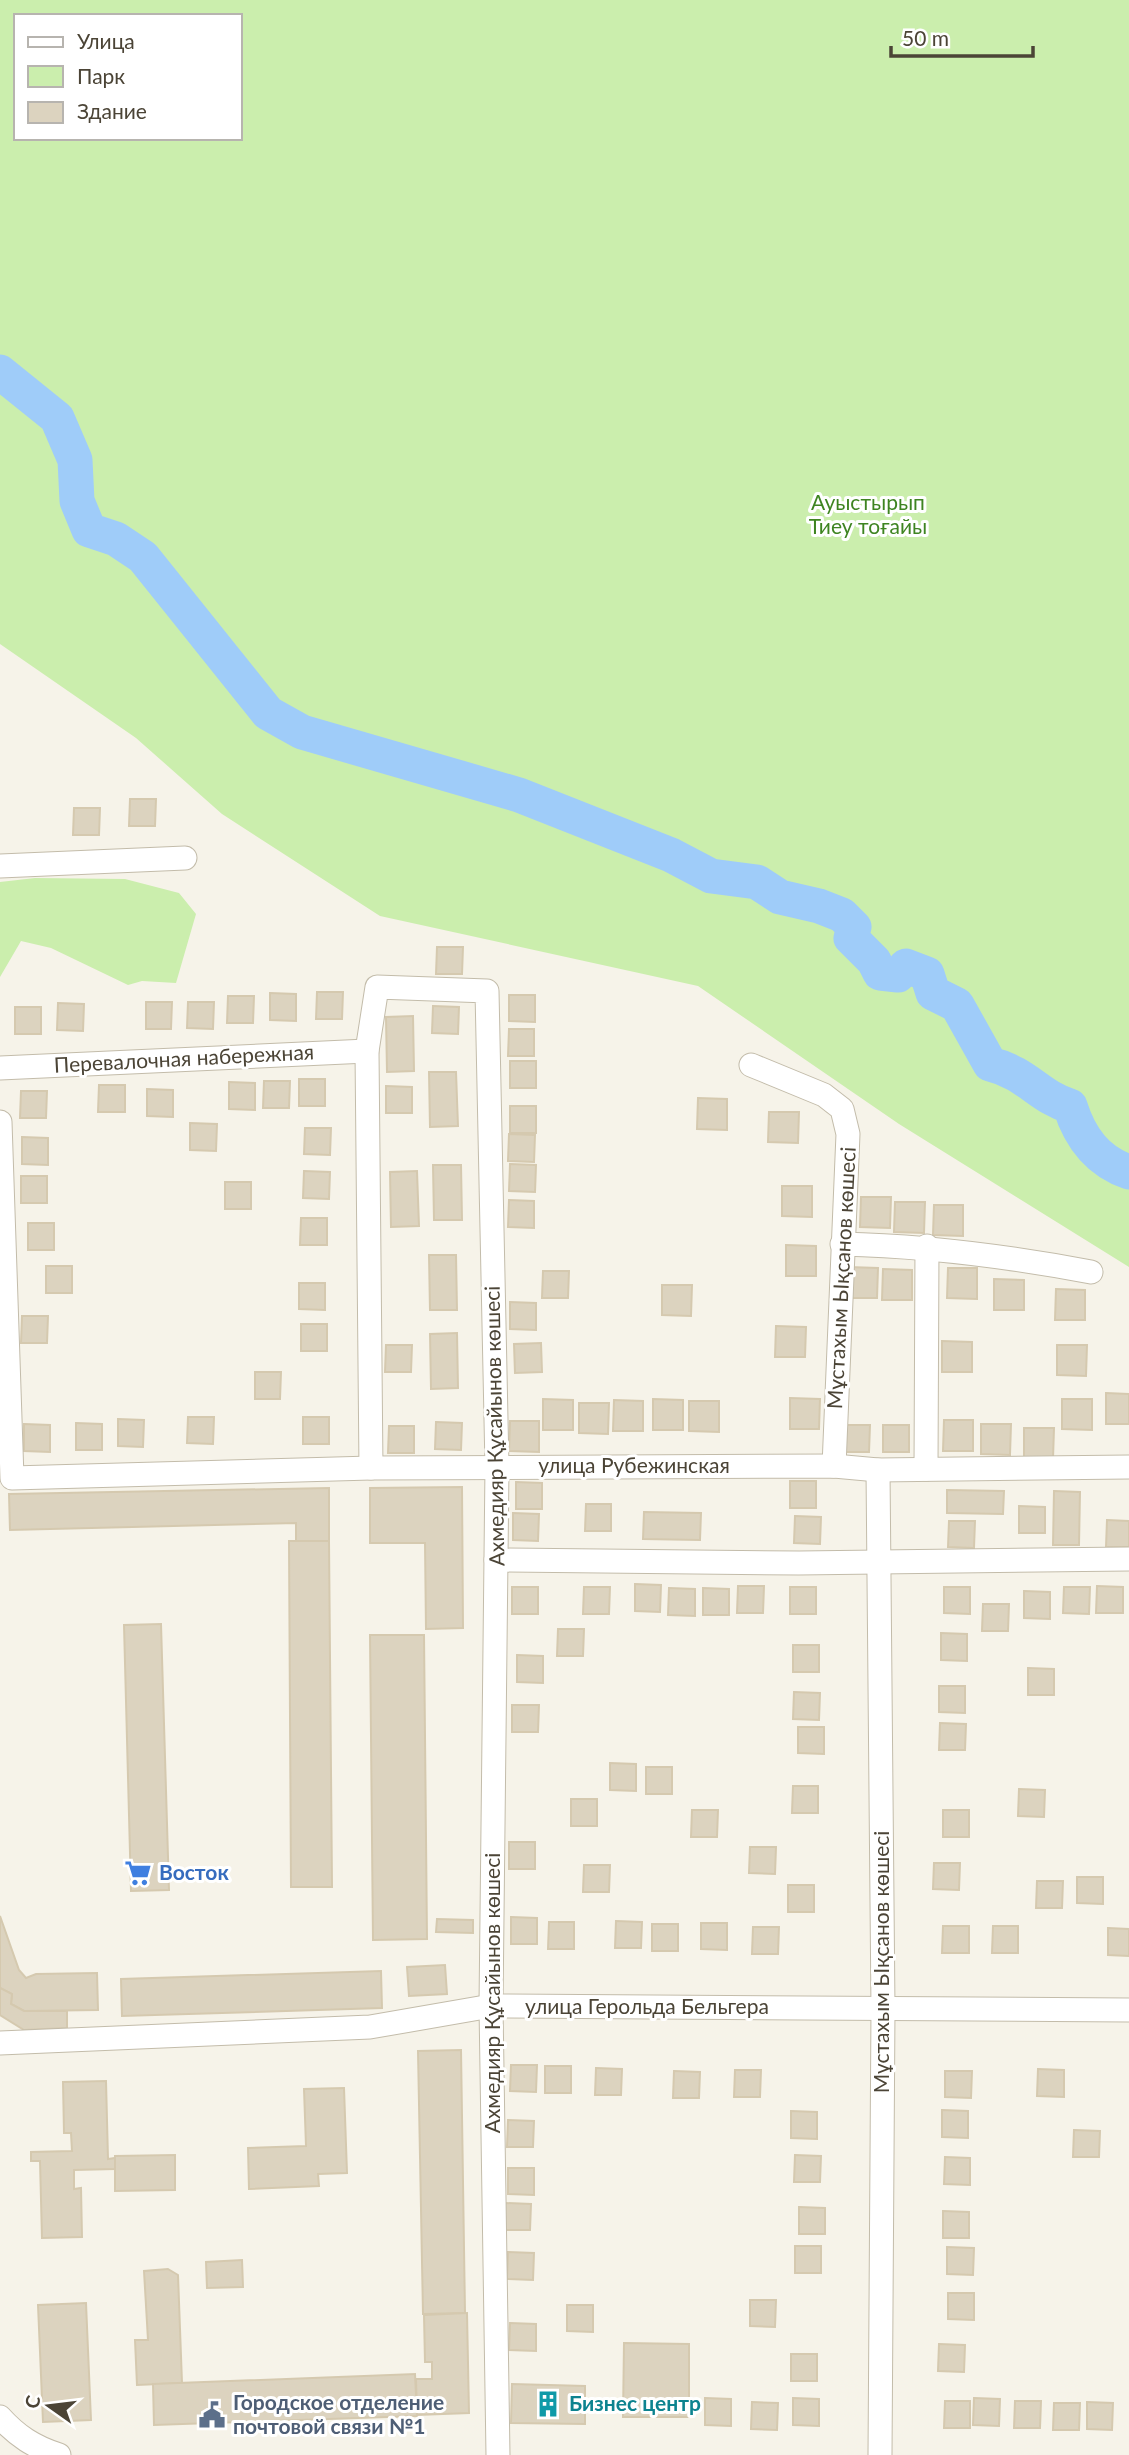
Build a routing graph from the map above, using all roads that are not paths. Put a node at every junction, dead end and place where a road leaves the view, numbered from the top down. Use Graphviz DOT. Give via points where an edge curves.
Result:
graph roads {
  1 [pos="185,858"];
  2 [pos="0,866"];
  3 [pos="368,1051"];
  4 [pos="751,1065"];
  5 [pos="0,1068"];
  6 [pos="0,1122"];
  7 [pos="842,1244"];
  8 [pos="927,1246"];
  9 [pos="1090,1272"];
  10 [pos="3,1277"];
  11 [pos="497,1466"];
  12 [pos="834,1466"];
  13 [pos="1129,1467"];
  14 [pos="371,1468"];
  15 [pos="926,1469"];
  16 [pos="878,1470"];
  17 [pos="1129,1559"];
  18 [pos="496,1560"];
  19 [pos="877,1561"];
  20 [pos="491,2006"];
  21 [pos="883,2008"];
  22 [pos="1129,2010"];
  23 [pos="0,2043"];
  24 [pos="0,2417"];
  25 [pos="59,2455"];
  26 [pos="498,2455"];
  27 [pos="880,2455"];
  1 -- 2 [label="street"];
  3 -- 5 [label="street, Перевалочная набережная"];
  3 -- 11 [label="street, Ахмедияр Құсайынов көшесі" via="377,987 488,990"];
  3 -- 14 [label="street, Ахмедияр Құсайынов көшесі"];
  4 -- 7 [label="street, Мұстахым Ықсанов көшесі" via="824,1095 842,1109 848,1134"];
  6 -- 10 [label="street"];
  7 -- 8 [label="street"];
  7 -- 12 [label="street, Мұстахым Ықсанов көшесі"];
  8 -- 9 [label="street"];
  8 -- 15 [label="street"];
  10 -- 14 [label="street, улица Рубежинская" via="12,1478"];
  11 -- 12 [label="street, улица Рубежинская"];
  11 -- 14 [label="street, улица Рубежинская"];
  11 -- 18 [label="street, Ахмедияр Құсайынов көшесі"];
  12 -- 16 [label="street, улица Рубежинская"];
  13 -- 15 [label="street, улица Рубежинская"];
  15 -- 16 [label="street, улица Рубежинская"];
  16 -- 19 [label="street, Мұстахым Ықсанов көшесі"];
  17 -- 19 [label="street"];
  18 -- 19 [label="street"];
  18 -- 20 [label="street, Ахмедияр Құсайынов көшесі"];
  19 -- 21 [label="street, Мұстахым Ықсанов көшесі"];
  20 -- 21 [label="street, улица Герольда Бельгера"];
  20 -- 23 [label="street, улица Герольда Бельгера" via="370,2027"];
  20 -- 26 [label="street, Ахмедияр Құсайынов көшесі"];
  21 -- 22 [label="street, улица Герольда Бельгера"];
  21 -- 27 [label="street, Мұстахым Ықсанов көшесі"];
  24 -- 25 [label="street" via="34,2447"];
}
